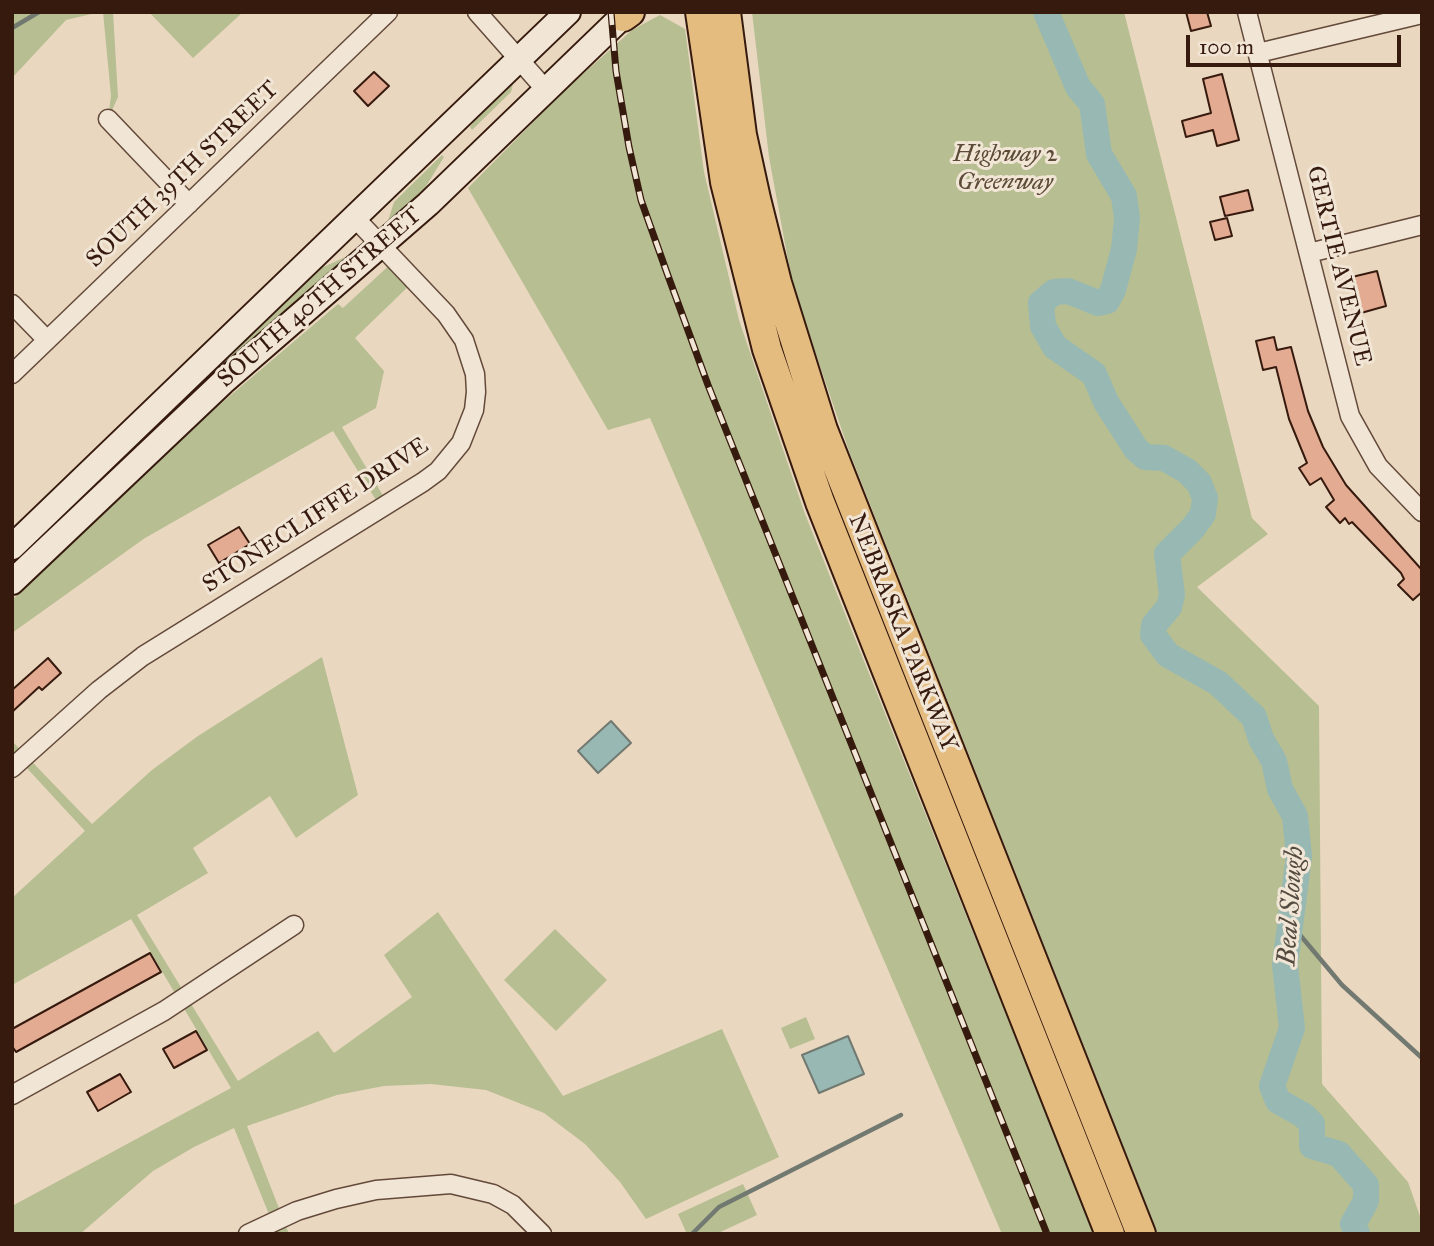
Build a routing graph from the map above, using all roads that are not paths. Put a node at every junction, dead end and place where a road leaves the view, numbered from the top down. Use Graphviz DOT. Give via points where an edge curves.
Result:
graph roads {
  1 [pos="388,12"];
  2 [pos="477,12"];
  3 [pos="568,12"];
  4 [pos="683,12"];
  5 [pos="700,12"];
  6 [pos="726,12"];
  7 [pos="1247,12"];
  8 [pos="1422,13"];
  9 [pos="627,14"];
  10 [pos="1258,53"];
  11 [pos="706,54"];
  12 [pos="520,59"];
  13 [pos="538,98"];
  14 [pos="108,119"];
  15 [pos="189,204"];
  16 [pos="354,217"];
  17 [pos="1422,225"];
  18 [pos="382,246"];
  19 [pos="1309,253"];
  20 [pos="12,304"];
  21 [pos="47,340"];
  22 [pos="12,374"];
  23 [pos="1422,512"];
  24 [pos="12,547"];
  25 [pos="12,582"];
  26 [pos="12,768"];
  27 [pos="295,925"];
  28 [pos="12,1096"];
  29 [pos="248,1234"];
  30 [pos="542,1234"];
  31 [pos="1110,1234"];
  32 [pos="1141,1234"];
  1 -- 15 [label="street, SOUTH 39TH STREET"];
  2 -- 12 [label="street"];
  3 -- 12 [label="main road, SOUTH 40TH STREET"];
  4 -- 11 [label="main road"];
  5 -- 11 [label="main road, NEBRASKA PARKWAY"];
  6 -- 32 [label="main road, NEBRASKA PARKWAY" via="756,199 823,430"];
  7 -- 10 [label="street, GERTIE AVENUE"];
  8 -- 10 [label="street"];
  9 -- 13 [label="main road, SOUTH 40TH STREET"];
  10 -- 19 [label="street, GERTIE AVENUE"];
  11 -- 31 [label="main road, NEBRASKA PARKWAY" via="725,182 793,426"];
  12 -- 13 [label="street"];
  12 -- 16 [label="main road, SOUTH 40TH STREET"];
  13 -- 18 [label="main road, SOUTH 40TH STREET"];
  14 -- 15 [label="street"];
  15 -- 21 [label="street, SOUTH 39TH STREET"];
  16 -- 18 [label="street, STONECLIFFE DRIVE"];
  16 -- 24 [label="main road, SOUTH 40TH STREET"];
  17 -- 19 [label="street"];
  18 -- 25 [label="main road, SOUTH 40TH STREET" via="223,382"];
  18 -- 26 [label="street, STONECLIFFE DRIVE" via="446,314 471,356 474,410 451,458 423,482 143,656"];
  19 -- 23 [label="street, GERTIE AVENUE" via="1357,432 1378,466"];
  20 -- 21 [label="street"];
  21 -- 22 [label="street, SOUTH 39TH STREET"];
  27 -- 28 [label="street" via="181,1001"];
  29 -- 30 [label="street" via="336,1199 376,1190 451,1184 494,1195 522,1212"];
}
